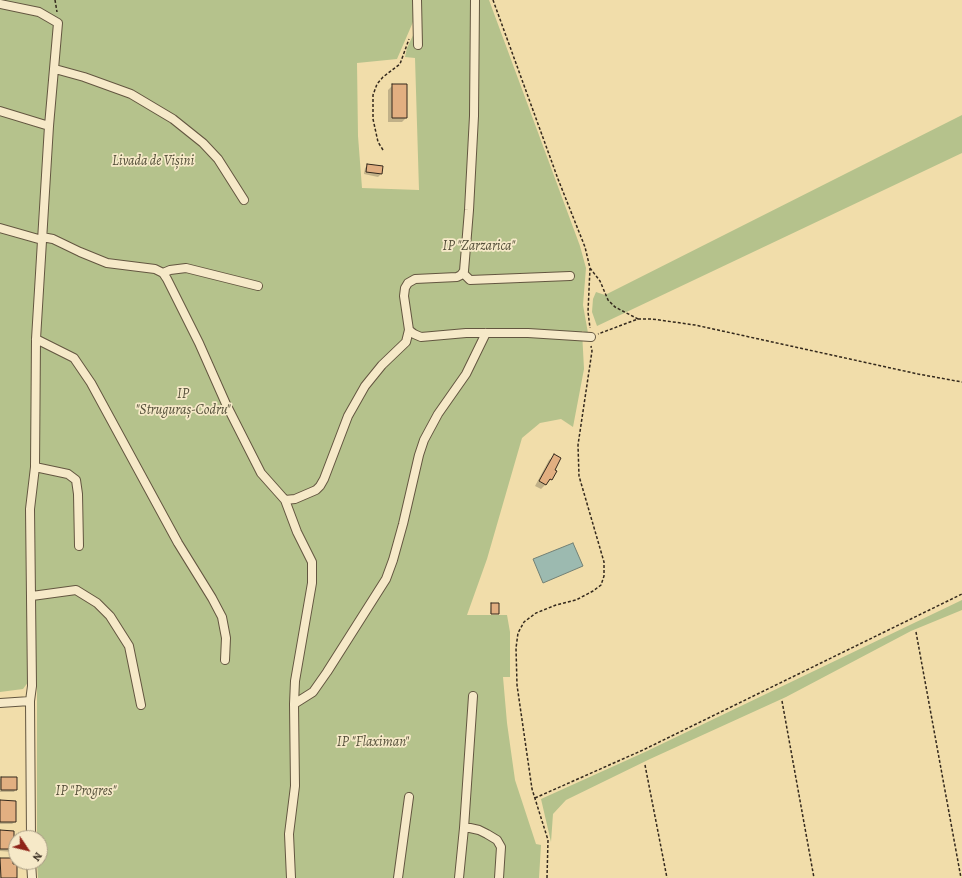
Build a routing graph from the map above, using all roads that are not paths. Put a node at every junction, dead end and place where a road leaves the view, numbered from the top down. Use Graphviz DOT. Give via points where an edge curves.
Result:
graph roads {
  1 [pos="417,0"];
  2 [pos="475,0"];
  3 [pos="0,4"];
  4 [pos="418,45"];
  5 [pos="55,69"];
  6 [pos="0,111"];
  7 [pos="48,126"];
  8 [pos="244,200"];
  9 [pos="0,228"];
  10 [pos="42,238"];
  11 [pos="162,273"];
  12 [pos="463,273"];
  13 [pos="570,276"];
  14 [pos="258,286"];
  15 [pos="409,330"];
  16 [pos="486,333"];
  17 [pos="591,337"];
  18 [pos="36,339"];
  19 [pos="35,467"];
  20 [pos="285,500"];
  21 [pos="79,546"];
  22 [pos="32,596"];
  23 [pos="224,660"];
  24 [pos="473,696"];
  25 [pos="30,701"];
  26 [pos="0,703"];
  27 [pos="294,704"];
  28 [pos="141,705"];
  29 [pos="409,797"];
  30 [pos="464,828"];
  31 [pos="31,830"];
  32 [pos="291,878"];
  33 [pos="398,878"];
  34 [pos="458,878"];
  35 [pos="499,878"];
  1 -- 4 [label="street"];
  2 -- 12 [label="street" via="474,116"];
  3 -- 5 [label="street" via="39,12 58,23"];
  5 -- 7 [label="street"];
  5 -- 8 [label="street" via="131,94 173,119 218,159"];
  6 -- 7 [label="street"];
  7 -- 10 [label="street"];
  9 -- 10 [label="street"];
  10 -- 11 [label="street" via="53,239 107,262 152,268"];
  10 -- 18 [label="street"];
  11 -- 14 [label="street" via="176,268 186,268"];
  11 -- 20 [label="street" via="178,300 261,473"];
  12 -- 13 [label="street" via="470,280"];
  12 -- 15 [label="street" via="457,277 415,279 408,283 404,296"];
  15 -- 16 [label="street" via="421,337"];
  15 -- 20 [label="street" via="406,342 365,386 348,416 320,486 295,499"];
  16 -- 17 [label="street"];
  16 -- 27 [label="street" via="468,370 438,414 422,444 404,524 386,579 313,692"];
  18 -- 19 [label="street"];
  18 -- 23 [label="street" via="74,358 91,383 178,543 222,617 226,638"];
  19 -- 21 [label="street" via="68,474 76,480"];
  19 -- 22 [label="street" via="30,509"];
  20 -- 27 [label="street" via="312,562 313,570 295,681"];
  22 -- 25 [label="street"];
  22 -- 28 [label="street" via="76,590 97,603 110,616 129,646"];
  24 -- 30 [label="street"];
  25 -- 26 [label="street"];
  25 -- 31 [label="street"];
  27 -- 32 [label="street" via="294,786 289,834"];
  29 -- 33 [label="street"];
  30 -- 34 [label="street"];
  30 -- 35 [label="street" via="479,830 497,840 501,847"];
}
